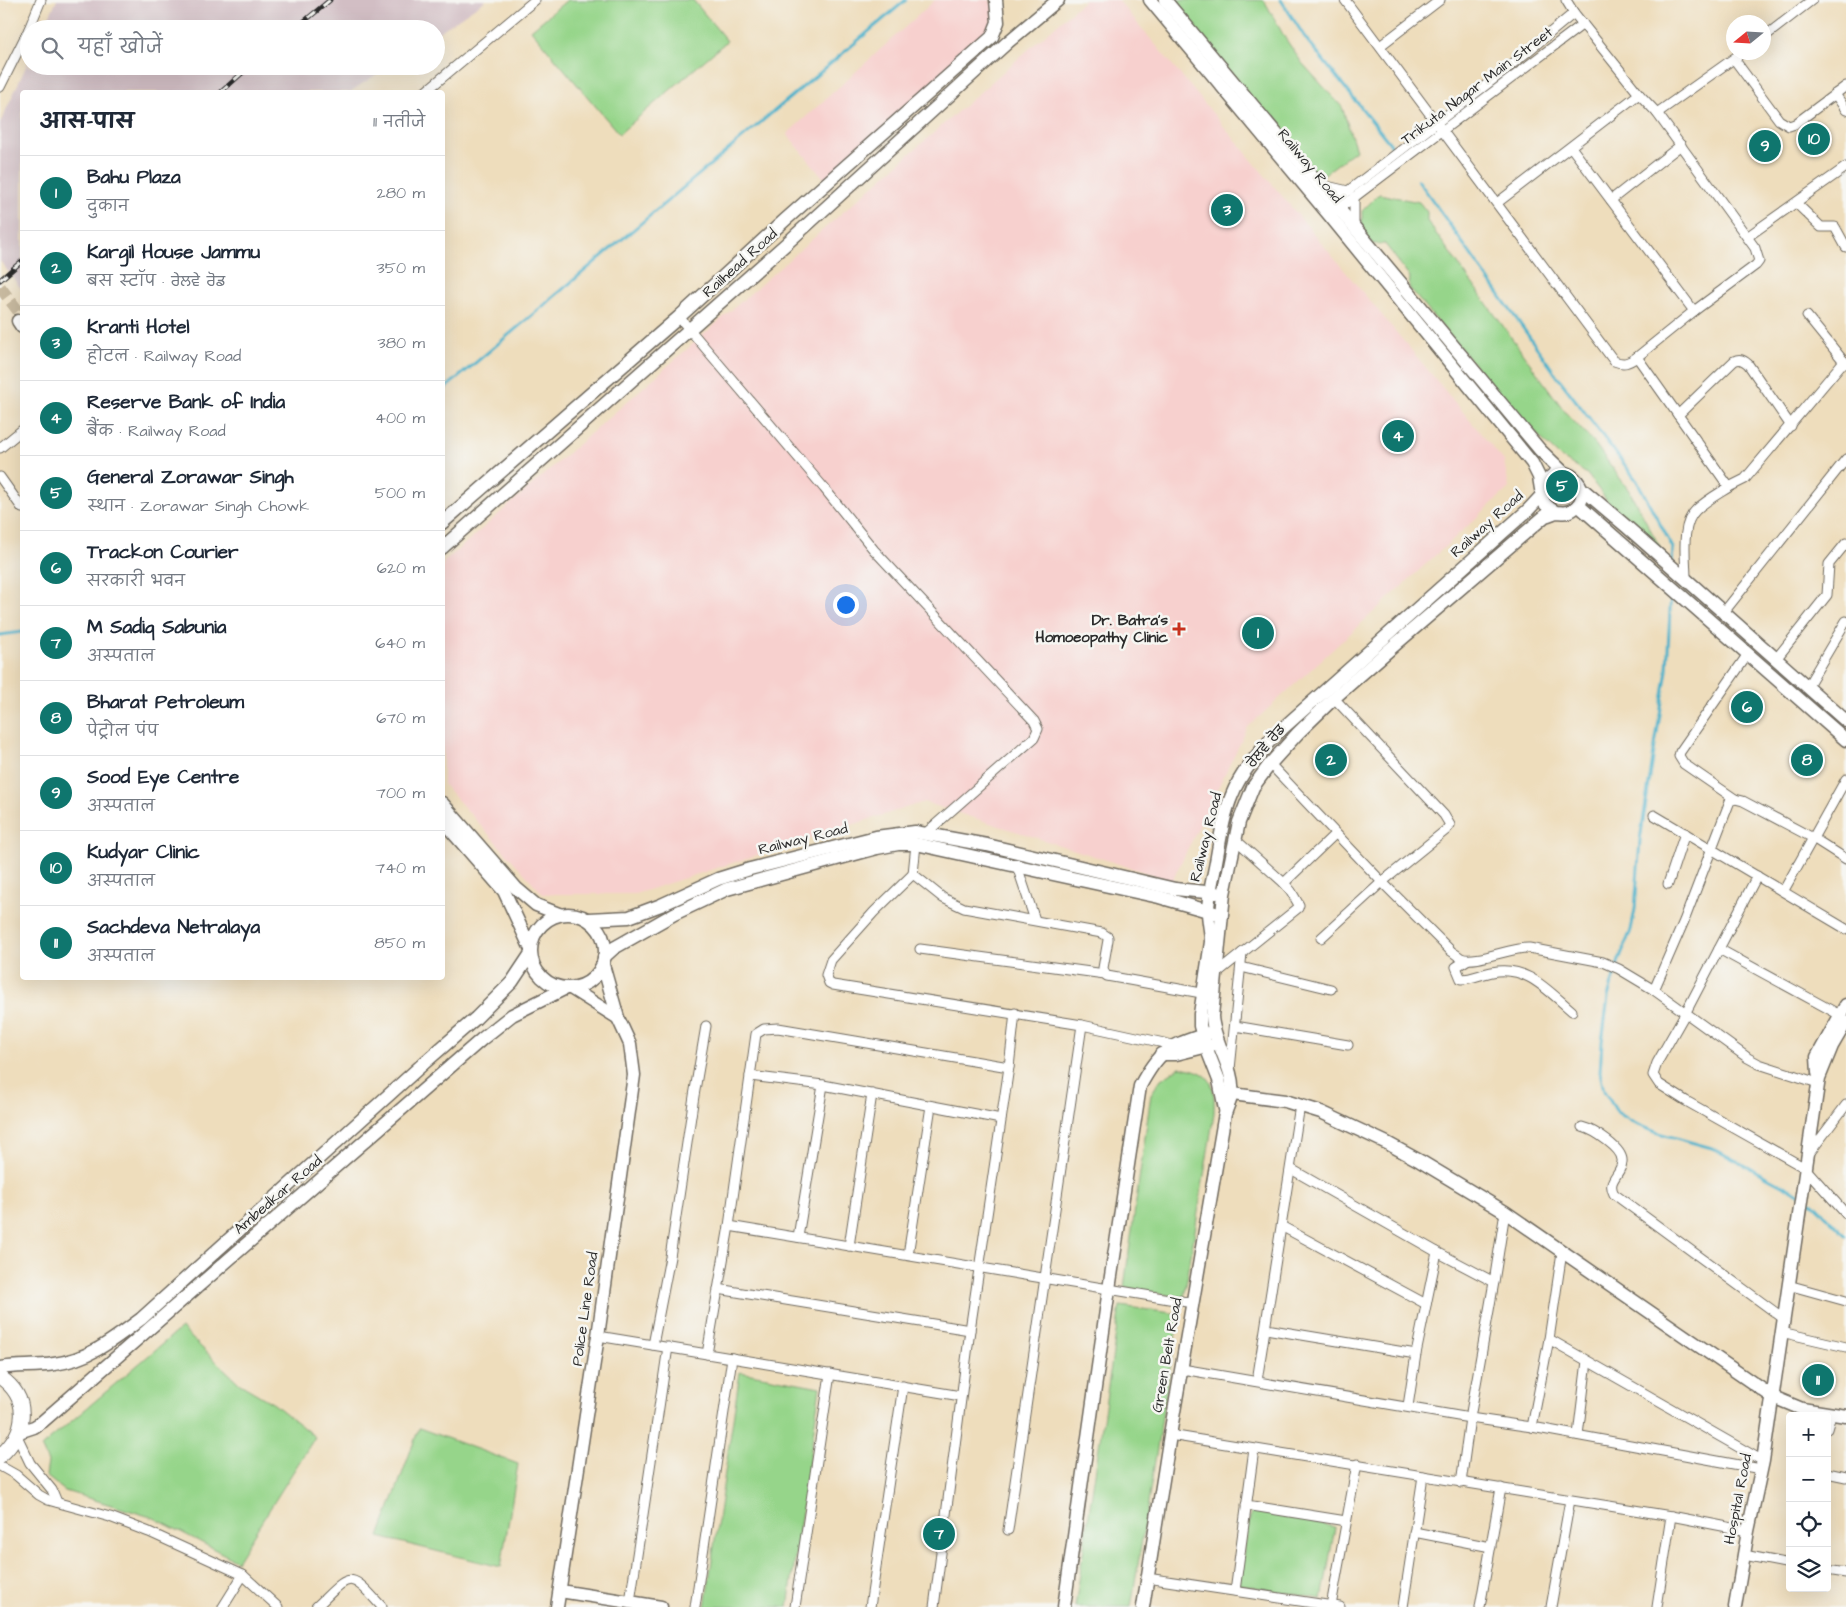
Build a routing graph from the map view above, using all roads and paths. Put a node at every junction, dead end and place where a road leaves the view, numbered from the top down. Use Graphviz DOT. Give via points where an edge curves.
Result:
graph roads {
  1 [pos="41,0"];
  2 [pos="535,0"];
  3 [pos="996,0"];
  4 [pos="1058,0"];
  5 [pos="1150,0"];
  6 [pos="1165,0"];
  7 [pos="1346,0"];
  8 [pos="1440,0"];
  9 [pos="1566,0"];
  10 [pos="1812,0"];
  11 [pos="1574,13"];
  12 [pos="33,20"];
  13 [pos="1174,20"];
  14 [pos="1583,24"];
  15 [pos="1771,32"];
  16 [pos="1380,46"];
  17 [pos="20,47"];
  18 [pos="1734,60"];
  19 [pos="1846,86"];
  20 [pos="0,88"];
  21 [pos="428,90"];
  22 [pos="1639,94"];
  23 [pos="1835,94"];
  24 [pos="1846,110"];
  25 [pos="1657,113"];
  26 [pos="1439,126"];
  27 [pos="1681,145"];
  28 [pos="1571,148"];
  29 [pos="1846,167"];
  30 [pos="1318,184"];
  31 [pos="1351,194"];
  32 [pos="1611,200"];
  33 [pos="1497,203"];
  34 [pos="1796,203"];
  35 [pos="1332,209"];
  36 [pos="785,220"];
  37 [pos="1354,228"];
  38 [pos="797,234"];
  39 [pos="1747,237"];
  40 [pos="1846,247"];
  41 [pos="1694,310"];
  42 [pos="1807,316"];
  43 [pos="679,317"];
  44 [pos="690,329"];
  45 [pos="1637,357"];
  46 [pos="1845,362"];
  47 [pos="1678,415"];
  48 [pos="1791,426"];
  49 [pos="20,432"];
  50 [pos="0,448"];
  51 [pos="1846,458"];
  52 [pos="1564,473"];
  53 [pos="0,477"];
  54 [pos="1729,487"];
  55 [pos="1581,488"];
  56 [pos="1542,495"];
  57 [pos="20,505"];
  58 [pos="1578,505"];
  59 [pos="1556,512"];
  60 [pos="445,520"];
  61 [pos="1846,543"];
  62 [pos="445,545"];
  63 [pos="1683,577"];
  64 [pos="1724,612"];
  65 [pos="1846,621"];
  66 [pos="1748,654"];
  67 [pos="1776,659"];
  68 [pos="1807,686"];
  69 [pos="1334,698"];
  70 [pos="1846,721"];
  71 [pos="1846,740"];
  72 [pos="1270,764"];
  73 [pos="1846,779"];
  74 [pos="1735,799"];
  75 [pos="445,806"];
  76 [pos="1654,815"];
  77 [pos="445,823"];
  78 [pos="1685,832"];
  79 [pos="926,833"];
  80 [pos="1335,834"];
  81 [pos="1813,838"];
  82 [pos="1236,840"];
  83 [pos="916,844"];
  84 [pos="1712,848"];
  85 [pos="1846,860"];
  86 [pos="1017,866"];
  87 [pos="913,874"];
  88 [pos="1757,876"];
  89 [pos="1382,882"];
  90 [pos="1284,884"];
  91 [pos="1668,884"];
  92 [pos="1784,890"];
  93 [pos="1210,892"];
  94 [pos="1224,894"];
  95 [pos="1208,912"];
  96 [pos="560,914"];
  97 [pos="1222,915"];
  98 [pos="589,919"];
  99 [pos="1035,920"];
  100 [pos="1846,929"];
  101 [pos="1322,938"];
  102 [pos="920,949"];
  103 [pos="1719,949"];
  104 [pos="530,951"];
  105 [pos="1242,953"];
  106 [pos="1467,960"];
  107 [pos="604,961"];
  108 [pos="1241,967"];
  109 [pos="1216,973"];
  110 [pos="1105,974"];
  111 [pos="568,989"];
  112 [pos="1331,989"];
  113 [pos="1654,990"];
  114 [pos="1209,995"];
  115 [pos="1572,1011"];
  116 [pos="1686,1012"];
  117 [pos="1015,1014"];
  118 [pos="1844,1014"];
  119 [pos="618,1018"];
  120 [pos="1082,1025"];
  121 [pos="706,1026"];
  122 [pos="1235,1026"];
  123 [pos="1210,1039"];
  124 [pos="1173,1045"];
  125 [pos="1348,1045"];
  126 [pos="1161,1054"];
  127 [pos="1009,1067"];
  128 [pos="1230,1074"];
  129 [pos="750,1076"];
  130 [pos="1818,1081"];
  131 [pos="822,1085"];
  132 [pos="1228,1093"];
  133 [pos="872,1094"];
  134 [pos="1300,1105"];
  135 [pos="1846,1105"];
  136 [pos="931,1106"];
  137 [pos="1225,1109"];
  138 [pos="1001,1119"];
  139 [pos="1582,1128"];
  140 [pos="1805,1167"];
  141 [pos="1291,1169"];
  142 [pos="1505,1212"];
  143 [pos="1846,1214"];
  144 [pos="729,1226"];
  145 [pos="1283,1227"];
  146 [pos="798,1237"];
  147 [pos="849,1246"];
  148 [pos="1437,1252"];
  149 [pos="1562,1252"];
  150 [pos="908,1255"];
  151 [pos="979,1267"];
  152 [pos="1045,1278"];
  153 [pos="1494,1282"];
  154 [pos="1788,1286"];
  155 [pos="718,1289"];
  156 [pos="1108,1289"];
  157 [pos="1846,1301"];
  158 [pos="1193,1303"];
  159 [pos="1426,1304"];
  160 [pos="1782,1318"];
  161 [pos="1266,1329"];
  162 [pos="970,1330"];
  163 [pos="1781,1332"];
  164 [pos="598,1336"];
  165 [pos="1549,1339"];
  166 [pos="653,1345"];
  167 [pos="668,1347"];
  168 [pos="1846,1347"];
  169 [pos="708,1354"];
  170 [pos="1416,1354"];
  171 [pos="732,1358"];
  172 [pos="1587,1361"];
  173 [pos="0,1368"];
  174 [pos="1182,1368"];
  175 [pos="830,1374"];
  176 [pos="0,1377"];
  177 [pos="1257,1381"];
  178 [pos="903,1386"];
  179 [pos="961,1396"];
  180 [pos="1773,1397"];
  181 [pos="1408,1406"];
  182 [pos="1819,1412"];
  183 [pos="1831,1414"];
  184 [pos="1846,1416"];
  185 [pos="1470,1418"];
  186 [pos="1532,1427"];
  187 [pos="18,1434"];
  188 [pos="1170,1435"];
  189 [pos="1578,1435"];
  190 [pos="1254,1449"];
  191 [pos="0,1456"];
  192 [pos="1357,1464"];
  193 [pos="1762,1465"];
  194 [pos="0,1466"];
  195 [pos="1831,1474"];
  196 [pos="1422,1476"];
  197 [pos="1846,1477"];
  198 [pos="1461,1483"];
  199 [pos="1501,1488"];
  200 [pos="1570,1500"];
  201 [pos="57,1502"];
  202 [pos="1246,1505"];
  203 [pos="1671,1516"];
  204 [pos="1346,1521"];
  205 [pos="1008,1530"];
  206 [pos="1748,1531"];
  207 [pos="1414,1532"];
  208 [pos="1491,1547"];
  209 [pos="1744,1555"];
  210 [pos="1786,1563"];
  211 [pos="1831,1571"];
  212 [pos="1846,1573"];
  213 [pos="243,1575"];
  214 [pos="1147,1578"];
  215 [pos="560,1591"];
  216 [pos="1235,1591"];
  217 [pos="636,1604"];
  218 [pos="1335,1606"];
  219 [pos="223,1607"];
  220 [pos="278,1607"];
  221 [pos="316,1607"];
  222 [pos="382,1607"];
  223 [pos="557,1607"];
  224 [pos="661,1607"];
  225 [pos="694,1607"];
  226 [pos="795,1607"];
  227 [pos="870,1607"];
  228 [pos="934,1607"];
  229 [pos="1064,1607"];
  230 [pos="1143,1607"];
  231 [pos="1403,1607"];
  232 [pos="1480,1607"];
  233 [pos="1551,1607"];
  234 [pos="1657,1607"];
  235 [pos="1737,1607"];
  1 -- 12 [label="street"];
  2 -- 21 [label="street"];
  3 -- 36 [label="main road, Railhead Road" via="998,22 992,37"];
  4 -- 38 [label="main road, Railhead Road"];
  5 -- 13 [label="main road, Railway Road"];
  6 -- 13 [label="main road"];
  7 -- 16 [label="street"];
  8 -- 16 [label="street"];
  9 -- 11 [label="street"];
  10 -- 15 [label="street"];
  11 -- 14 [label="street"];
  11 -- 26 [label="street"];
  13 -- 30 [label="main road"];
  13 -- 35 [label="main road, Railway Road"];
  14 -- 22 [label="street"];
  14 -- 26 [label="street, Trikuta Nagar Main Street"];
  16 -- 26 [label="street"];
  17 -- 20 [label="street"];
  18 -- 23 [label="street" via="1784,125 1795,124"];
  18 -- 25 [label="street"];
  19 -- 23 [label="street"];
  22 -- 25 [label="street"];
  22 -- 28 [label="street"];
  23 -- 24 [label="street"];
  25 -- 27 [label="street"];
  26 -- 31 [label="street, Trikuta Nagar Main Street"];
  26 -- 33 [label="street"];
  27 -- 32 [label="street"];
  27 -- 39 [label="street"];
  28 -- 32 [label="street"];
  28 -- 33 [label="street"];
  29 -- 34 [label="street"];
  30 -- 31 [label="street"];
  30 -- 35 [label="main road"];
  31 -- 35 [label="street, Trikuta Nagar Main Street"];
  31 -- 37 [label="street"];
  32 -- 41 [label="street"];
  33 -- 45 [label="street" via="1614,361 1628,363"];
  34 -- 39 [label="street"];
  34 -- 40 [label="street" via="1821,227 1835,227"];
  35 -- 37 [label="main road"];
  35 -- 56 [label="main road, Railway Road" via="1532,463"];
  36 -- 38 [label="main road"];
  36 -- 43 [label="main road, Railhead Road"];
  37 -- 52 [label="main road" via="1540,450"];
  38 -- 44 [label="main road, Railhead Road"];
  39 -- 41 [label="street" via="1759,261"];
  41 -- 45 [label="street"];
  42 -- 46 [label="street"];
  43 -- 44 [label="street"];
  43 -- 60 [label="main road, Railhead Road"];
  44 -- 62 [label="main road, Railhead Road"];
  44 -- 79 [label="street" via="874,550 1038,729 1034,738"];
  45 -- 47 [label="street"];
  46 -- 48 [label="street"];
  47 -- 48 [label="street" via="1738,359 1748,364"];
  47 -- 54 [label="street"];
  48 -- 54 [label="street" via="1745,479"];
  49 -- 50 [label="street"];
  51 -- 64 [label="street"];
  52 -- 55 [label="main road" via="1574,477"];
  52 -- 56 [label="main road" via="1545,481"];
  53 -- 57 [label="street"];
  54 -- 63 [label="street" via="1697,508 1688,520"];
  55 -- 58 [label="main road"];
  55 -- 63 [label="main road"];
  56 -- 59 [label="main road" via="1547,507"];
  56 -- 93 [label="main road, Railway Road" via="1274,736 1256,756 1242,776 1225,814"];
  58 -- 59 [label="main road" via="1566,513"];
  58 -- 66 [label="main road"];
  59 -- 69 [label="main road, ਰੇਲਵੇ ਰੋਡ" via="1545,516"];
  61 -- 67 [label="street" via="1829,564 1827,595"];
  63 -- 64 [label="main road"];
  64 -- 67 [label="main road"];
  65 -- 68 [label="street"];
  66 -- 71 [label="main road"];
  66 -- 74 [label="street" via="1679,756 1684,764"];
  67 -- 68 [label="main road"];
  68 -- 70 [label="main road"];
  69 -- 72 [label="main road, ਰੇਲਵੇ ਰੋਡ"];
  69 -- 89 [label="street" via="1416,783 1450,825"];
  72 -- 80 [label="street"];
  72 -- 82 [label="main road, ਰੇਲਵੇ ਰੋਡ" via="1253,787 1239,822"];
  73 -- 81 [label="street"];
  74 -- 81 [label="street"];
  74 -- 84 [label="street" via="1730,801"];
  75 -- 96 [label="main road" via="516,888 536,905"];
  76 -- 78 [label="street"];
  77 -- 104 [label="main road" via="504,891"];
  78 -- 84 [label="street"];
  78 -- 91 [label="street"];
  79 -- 93 [label="main road, Railway Road" via="1175,889"];
  79 -- 98 [label="main road, Railway Road" via="876,837 750,869 629,917"];
  80 -- 89 [label="street"];
  80 -- 90 [label="street"];
  81 -- 85 [label="street"];
  81 -- 92 [label="street"];
  82 -- 90 [label="street"];
  82 -- 94 [label="main road, ਰੇਲਵੇ ਰੋਡ"];
  83 -- 86 [label="main road"];
  83 -- 87 [label="street"];
  83 -- 107 [label="main road" via="877,848 727,889 614,948"];
  84 -- 88 [label="street"];
  84 -- 113 [label="street"];
  86 -- 95 [label="main road" via="1159,897"];
  86 -- 99 [label="street"];
  87 -- 99 [label="street" via="943,898 964,908"];
  87 -- 117 [label="street" via="831,960 827,981 833,985"];
  88 -- 92 [label="street"];
  88 -- 103 [label="street"];
  89 -- 101 [label="street"];
  89 -- 106 [label="street" via="1452,951"];
  90 -- 105 [label="street" via="1297,900 1298,908"];
  92 -- 100 [label="street"];
  93 -- 94 [label="main road, Railway Road"];
  93 -- 95 [label="main road, Railway Road"];
  94 -- 97 [label="main road, ਰੇਲਵੇ ਰੋਡ"];
  95 -- 97 [label="main road"];
  95 -- 114 [label="main road, Railway Road" via="1211,931"];
  96 -- 98 [label="main road" via="572,913"];
  96 -- 104 [label="main road" via="548,918 538,927"];
  97 -- 109 [label="main road, ਰੇਲਵੇ ਰੋਡ"];
  98 -- 107 [label="main road" via="600,930 606,946"];
  99 -- 110 [label="street" via="1106,935"];
  102 -- 110 [label="street"];
  103 -- 116 [label="street"];
  103 -- 118 [label="street"];
  104 -- 111 [label="main road" via="535,969 546,982"];
  104 -- 173 [label="main road" via="512,982 476,1018 142,1319 88,1356 53,1365"];
  105 -- 108 [label="street"];
  105 -- 109 [label="street"];
  106 -- 113 [label="street" via="1529,948 1603,962"];
  106 -- 115 [label="street" via="1458,964 1461,979 1500,971 1525,974"];
  107 -- 111 [label="main road" via="593,979 580,987"];
  107 -- 119 [label="main road, Police Line Road"];
  108 -- 112 [label="street"];
  108 -- 122 [label="street"];
  109 -- 114 [label="main road, ਰੇਲਵੇ ਰੋਡ"];
  110 -- 114 [label="street"];
  111 -- 119 [label="main road"];
  111 -- 187 [label="main road, Ambedkar Road" via="512,1016 482,1039 42,1422"];
  113 -- 116 [label="street"];
  114 -- 123 [label="main road, Railway Road" via="1200,1014"];
  116 -- 130 [label="street" via="1758,1064"];
  116 -- 140 [label="street" via="1654,1070 1655,1080 1686,1101"];
  117 -- 120 [label="street"];
  117 -- 127 [label="street"];
  118 -- 130 [label="main road, Hospital Road" via="1817,1057"];
  119 -- 164 [label="main road, Police Line Road" via="630,1044 634,1075"];
  120 -- 124 [label="street"];
  120 -- 152 [label="street"];
  121 -- 166 [label="street"];
  122 -- 125 [label="street"];
  122 -- 128 [label="street"];
  123 -- 124 [label="main road"];
  123 -- 126 [label="main road" via="1176,1054"];
  123 -- 128 [label="main road"];
  123 -- 132 [label="main road, Railway Road"];
  124 -- 126 [label="main road"];
  126 -- 156 [label="main road" via="1140,1086"];
  127 -- 129 [label="street" via="770,1028 756,1034"];
  127 -- 138 [label="street"];
  128 -- 132 [label="main road" via="1232,1083"];
  129 -- 131 [label="street"];
  129 -- 144 [label="street"];
  130 -- 140 [label="main road, Hospital Road"];
  131 -- 133 [label="street"];
  131 -- 146 [label="street"];
  132 -- 134 [label="main road"];
  132 -- 137 [label="main road, Railway Road"];
  133 -- 136 [label="street"];
  133 -- 147 [label="street"];
  134 -- 141 [label="street"];
  134 -- 142 [label="main road" via="1386,1143"];
  135 -- 140 [label="street"];
  136 -- 138 [label="street"];
  136 -- 150 [label="street"];
  137 -- 158 [label="main road, Green Belt Road"];
  138 -- 151 [label="street"];
  139 -- 160 [label="street" via="1596,1132 1620,1154 1622,1165 1611,1187 1614,1194"];
  140 -- 143 [label="street"];
  140 -- 154 [label="main road, Hospital Road"];
  141 -- 145 [label="street"];
  141 -- 148 [label="street"];
  142 -- 149 [label="main road"];
  142 -- 153 [label="street"];
  144 -- 146 [label="street"];
  144 -- 155 [label="street"];
  145 -- 159 [label="street"];
  145 -- 161 [label="street"];
  146 -- 147 [label="street"];
  147 -- 150 [label="street"];
  148 -- 153 [label="street"];
  148 -- 159 [label="street"];
  149 -- 165 [label="street"];
  149 -- 180 [label="main road"];
  150 -- 151 [label="street"];
  151 -- 152 [label="street"];
  151 -- 162 [label="street"];
  152 -- 156 [label="street"];
  152 -- 205 [label="street"];
  153 -- 185 [label="street"];
  154 -- 157 [label="street"];
  154 -- 160 [label="main road, Hospital Road"];
  155 -- 162 [label="street"];
  155 -- 169 [label="street"];
  156 -- 158 [label="street"];
  156 -- 229 [label="main road"];
  158 -- 174 [label="main road, Green Belt Road"];
  159 -- 170 [label="street"];
  160 -- 163 [label="main road, Hospital Road"];
  161 -- 170 [label="street"];
  161 -- 177 [label="street"];
  162 -- 179 [label="street"];
  163 -- 168 [label="street"];
  163 -- 180 [label="main road, Hospital Road"];
  164 -- 166 [label="street"];
  164 -- 215 [label="main road, Police Line Road"];
  165 -- 172 [label="street"];
  165 -- 186 [label="street"];
  166 -- 167 [label="street"];
  167 -- 169 [label="street"];
  167 -- 217 [label="street"];
  169 -- 171 [label="street"];
  170 -- 181 [label="street"];
  171 -- 175 [label="street"];
  171 -- 225 [label="street"];
  172 -- 189 [label="street"];
  172 -- 193 [label="street"];
  174 -- 177 [label="street"];
  174 -- 188 [label="main road, Green Belt Road"];
  175 -- 178 [label="street"];
  175 -- 226 [label="street"];
  176 -- 187 [label="main road" via="12,1386 21,1405 22,1420"];
  177 -- 181 [label="street"];
  178 -- 179 [label="street"];
  178 -- 227 [label="street"];
  179 -- 228 [label="street"];
  180 -- 182 [label="main road"];
  180 -- 193 [label="main road, Hospital Road"];
  181 -- 185 [label="street"];
  183 -- 184 [label="main road"];
  185 -- 186 [label="street"];
  185 -- 198 [label="street"];
  186 -- 189 [label="street"];
  187 -- 191 [label="main road"];
  187 -- 201 [label="street" via="30,1463 52,1490"];
  188 -- 190 [label="street"];
  188 -- 214 [label="main road, Green Belt Road"];
  189 -- 193 [label="street"];
  190 -- 192 [label="street"];
  190 -- 202 [label="street"];
  192 -- 196 [label="street"];
  192 -- 204 [label="street"];
  193 -- 206 [label="main road, Hospital Road"];
  194 -- 201 [label="street" via="39,1495"];
  195 -- 197 [label="street"];
  196 -- 198 [label="street"];
  196 -- 207 [label="street"];
  198 -- 199 [label="street"];
  199 -- 200 [label="street"];
  199 -- 208 [label="street"];
  200 -- 203 [label="street"];
  200 -- 233 [label="street"];
  201 -- 213 [label="street" via="149,1532"];
  202 -- 204 [label="street"];
  202 -- 216 [label="street"];
  203 -- 206 [label="street"];
  203 -- 234 [label="street"];
  204 -- 218 [label="street"];
  206 -- 209 [label="main road, Hospital Road"];
  207 -- 208 [label="street"];
  207 -- 231 [label="street"];
  208 -- 232 [label="street"];
  209 -- 210 [label="street"];
  209 -- 235 [label="main road, Hospital Road"];
  211 -- 212 [label="street"];
  213 -- 219 [label="street"];
  213 -- 220 [label="street"];
  214 -- 216 [label="street"];
  214 -- 230 [label="main road, Green Belt Road"];
  215 -- 217 [label="main road"];
  215 -- 223 [label="main road, Police Line Road"];
  216 -- 218 [label="street"];
  217 -- 224 [label="main road"];
  221 -- 222 [label="street" via="340,1584 351,1580 362,1585"];
}
